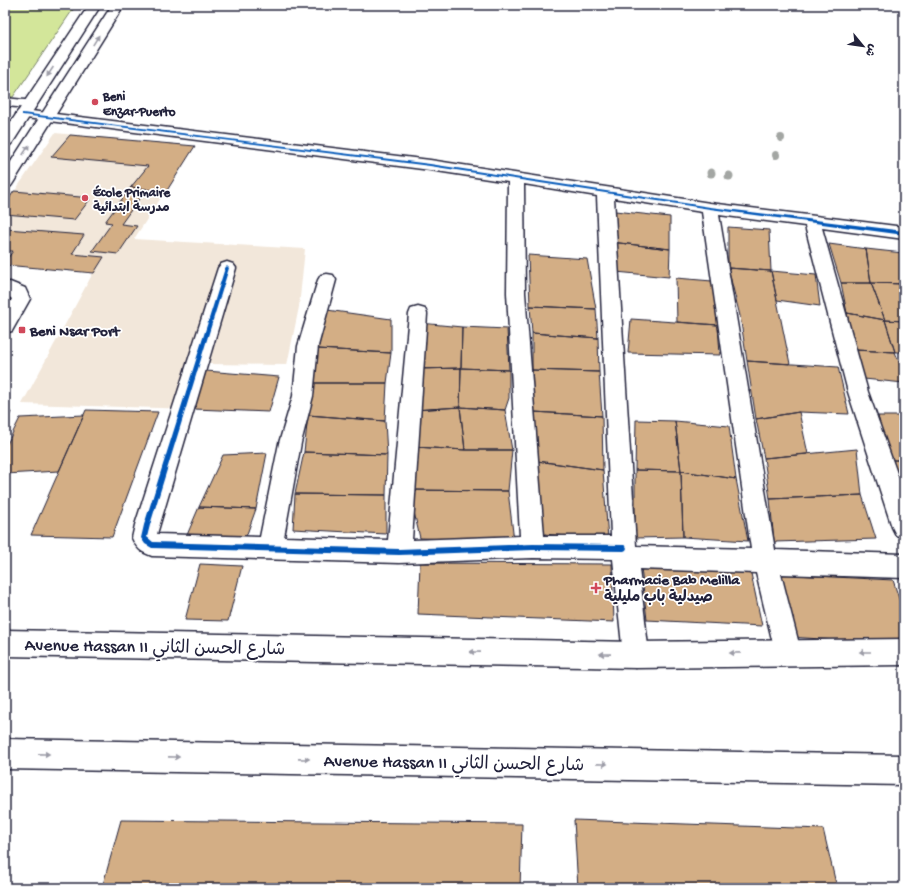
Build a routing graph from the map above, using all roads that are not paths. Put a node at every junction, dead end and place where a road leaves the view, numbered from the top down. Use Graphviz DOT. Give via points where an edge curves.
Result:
graph roads {
  1 [pos="95,5"];
  2 [pos="118,5"];
  3 [pos="5,102"];
  4 [pos="26,109"];
  5 [pos="47,117"];
  6 [pos="5,142"];
  7 [pos="516,177"];
  8 [pos="5,183"];
  9 [pos="605,191"];
  10 [pos="710,208"];
  11 [pos="812,221"];
  12 [pos="904,233"];
  13 [pos="227,268"];
  14 [pos="327,280"];
  15 [pos="5,290"];
  16 [pos="418,314"];
  17 [pos="5,326"];
  18 [pos="904,527"];
  19 [pos="533,547"];
  20 [pos="270,549"];
  21 [pos="399,552"];
  22 [pos="624,553"];
  23 [pos="766,562"];
  24 [pos="904,566"];
  25 [pos="5,643"];
  26 [pos="788,652"];
  27 [pos="904,652"];
  28 [pos="636,655"];
  29 [pos="5,754"];
  30 [pos="904,770"];
  1 -- 4 [label="main road, one-way"];
  5 -- 2 [label="main road, one-way"];
  3 -- 4 [label="main road"];
  4 -- 5 [label="main road"];
  4 -- 6 [label="main road"];
  5 -- 7 [label="main road"];
  8 -- 5 [label="main road, one-way"];
  7 -- 9 [label="main road"];
  7 -- 19 [label="main road" via="516,293"];
  9 -- 10 [label="main road"];
  9 -- 22 [label="main road"];
  10 -- 11 [label="main road"];
  10 -- 23 [label="main road"];
  11 -- 12 [label="main road"];
  11 -- 18 [label="main road" via="858,392"];
  13 -- 20 [label="main road" via="144,538 152,545"];
  14 -- 20 [label="main road" via="308,346 303,396 290,443"];
  15 -- 17 [label="main road" via="10,289 18,293 21,299"];
  16 -- 21 [label="main road"];
  19 -- 21 [label="main road"];
  19 -- 22 [label="main road"];
  20 -- 21 [label="main road"];
  22 -- 23 [label="main road"];
  22 -- 28 [label="main road"];
  23 -- 24 [label="main road"];
  23 -- 26 [label="main road"];
  28 -- 25 [label="main road, Avenue Hassan II شارع الحسن الثاني, one-way"];
  27 -- 26 [label="main road, Avenue Hassan II شارع الحسن الثاني, one-way"];
  26 -- 28 [label="main road, Avenue Hassan II شارع الحسن الثاني, one-way"];
  29 -- 30 [label="main road, Avenue Hassan II شارع الحسن الثاني, one-way"];
}
